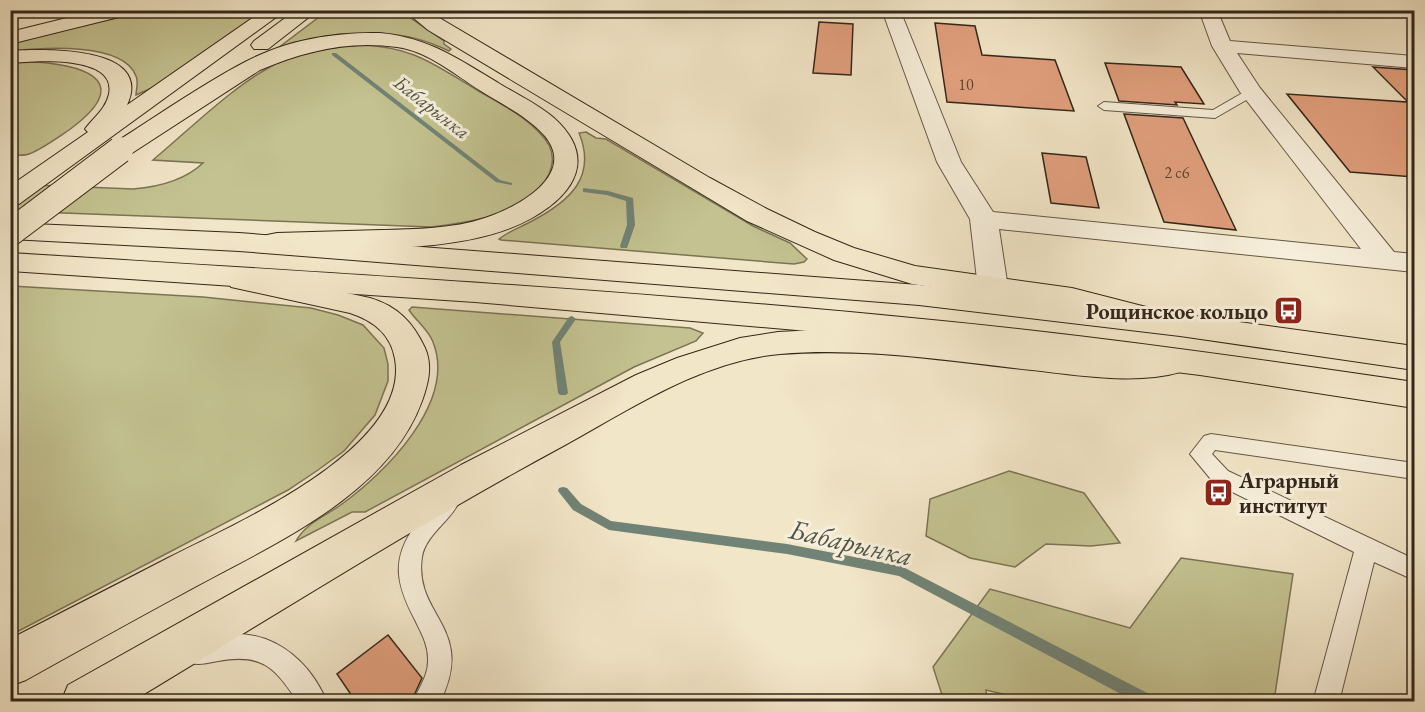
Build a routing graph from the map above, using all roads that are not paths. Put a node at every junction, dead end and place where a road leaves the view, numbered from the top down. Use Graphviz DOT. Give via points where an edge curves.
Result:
graph roads {
  1 [pos="124,10"];
  2 [pos="277,10"];
  3 [pos="309,10"];
  4 [pos="413,10"];
  5 [pos="891,10"];
  6 [pos="1208,10"];
  7 [pos="10,38"];
  8 [pos="1222,46"];
  9 [pos="10,57"];
  10 [pos="1414,62"];
  11 [pos="1251,92"];
  12 [pos="1104,106"];
  13 [pos="81,148"];
  14 [pos="120,150"];
  15 [pos="10,198"];
  16 [pos="984,219"];
  17 [pos="10,232"];
  18 [pos="238,242"];
  19 [pos="10,261"];
  20 [pos="1386,261"];
  21 [pos="1414,263"];
  22 [pos="208,273"];
  23 [pos="993,288"];
  24 [pos="1180,325"];
  25 [pos="1414,358"];
  26 [pos="1200,363"];
  27 [pos="1414,395"];
  28 [pos="1414,471"];
  29 [pos="474,476"];
  30 [pos="1366,548"];
  31 [pos="1414,570"];
  32 [pos="158,660"];
  33 [pos="10,664"];
  34 [pos="85,702"];
  35 [pos="314,702"];
  36 [pos="426,702"];
  37 [pos="1326,702"];
  1 -- 7 [label="main road"];
  2 -- 13 [label="main road"];
  3 -- 14 [label="main road"];
  4 -- 23 [label="main road" via="757,215 844,254 912,275"];
  5 -- 16 [label="street" via="949,162"];
  6 -- 8 [label="street"];
  8 -- 10 [label="street"];
  8 -- 11 [label="street"];
  9 -- 13 [label="main road" via="78,58 103,65 117,76 117,102"];
  11 -- 12 [label="lane" via="1215,114"];
  11 -- 20 [label="street"];
  13 -- 15 [label="main road"];
  14 -- 17 [label="main road, bridge"];
  14 -- 18 [label="main road" via="272,57 328,42 371,39 414,45 446,59 536,116 552,129 566,151 563,175 544,197 514,216 474,230 428,237"];
  16 -- 20 [label="street"];
  16 -- 23 [label="street"];
  17 -- 18 [label="main road"];
  18 -- 24 [label="main road" via="897,293"];
  19 -- 22 [label="main road"];
  20 -- 21 [label="street"];
  22 -- 26 [label="main road" via="922,330"];
  22 -- 33 [label="main road" via="351,303 392,321 411,354 413,375 394,425 375,450 307,505"];
  23 -- 24 [label="main road" via="1072,298"];
  24 -- 25 [label="main road"];
  26 -- 27 [label="main road"];
  26 -- 29 [label="main road" via="1102,366 890,343 778,343 740,349 689,366"];
  28 -- 30 [label="lane" via="1211,442 1200,454 1221,477"];
  29 -- 32 [label="main road"];
  29 -- 36 [label="lane" via="431,520 410,556 411,585 441,647 442,669"];
  30 -- 31 [label="lane"];
  30 -- 37 [label="lane"];
  32 -- 34 [label="main road"];
  32 -- 35 [label="lane" via="255,646 278,657"];
}
